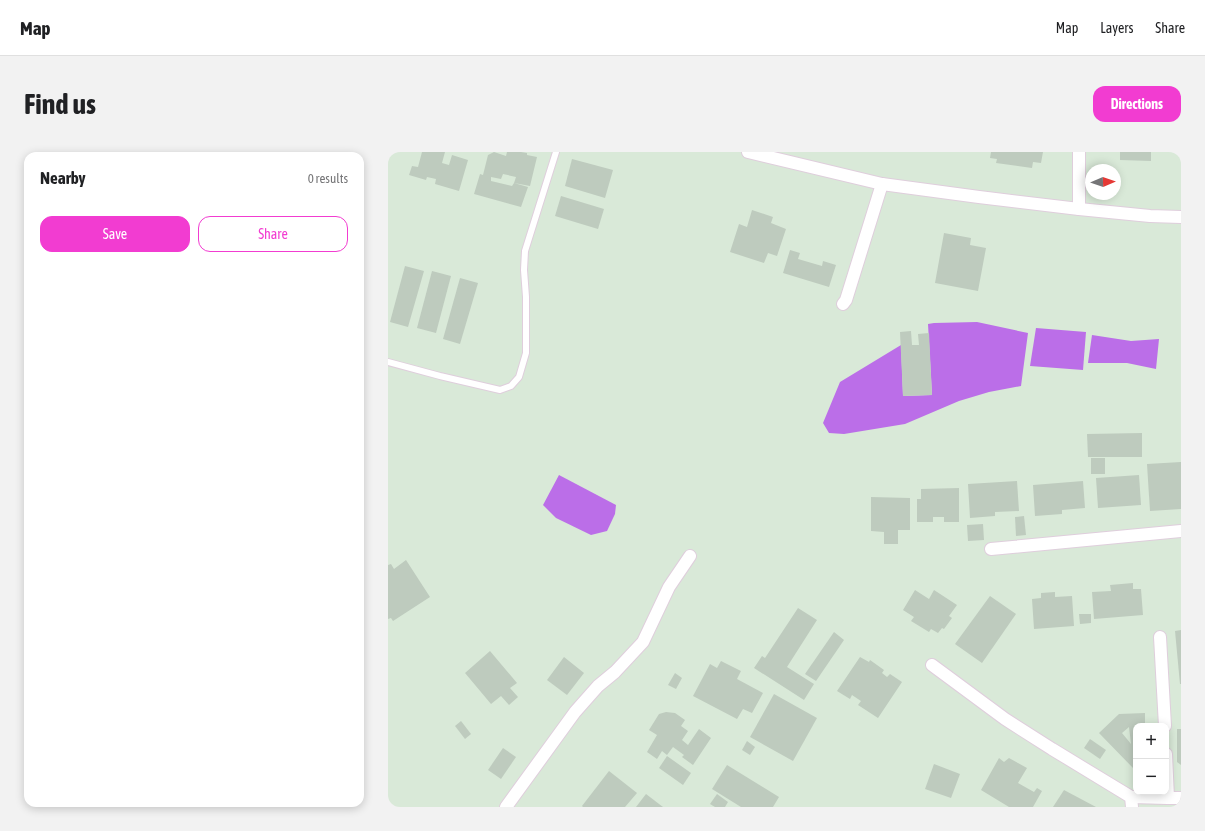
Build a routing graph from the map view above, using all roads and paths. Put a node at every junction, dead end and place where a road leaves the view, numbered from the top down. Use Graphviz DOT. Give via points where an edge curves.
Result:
graph roads {
  1 [pos="556,152"];
  2 [pos="748,152"];
  3 [pos="1079,152"];
  4 [pos="882,184"];
  5 [pos="1079,208"];
  6 [pos="1181,217"];
  7 [pos="843,304"];
  8 [pos="388,362"];
  9 [pos="1181,531"];
  10 [pos="991,549"];
  11 [pos="690,556"];
  12 [pos="1160,637"];
  13 [pos="932,665"];
  14 [pos="1165,723"];
  15 [pos="1166,759"];
  16 [pos="1168,798"];
  17 [pos="1181,798"];
  18 [pos="1131,802"];
  19 [pos="506,807"];
  1 -- 8 [label="lane" via="525,251 526,353 519,377 511,386 500,390"];
  2 -- 4 [label="street"];
  3 -- 5 [label="street"];
  4 -- 5 [label="street"];
  4 -- 7 [label="street"];
  5 -- 6 [label="street"];
  9 -- 10 [label="street"];
  11 -- 19 [label="street" via="669,587 643,642 575,712"];
  12 -- 14 [label="street"];
  13 -- 18 [label="street" via="1005,718"];
  15 -- 16 [label="street"];
  16 -- 17 [label="street"];
  16 -- 18 [label="street"];
}
